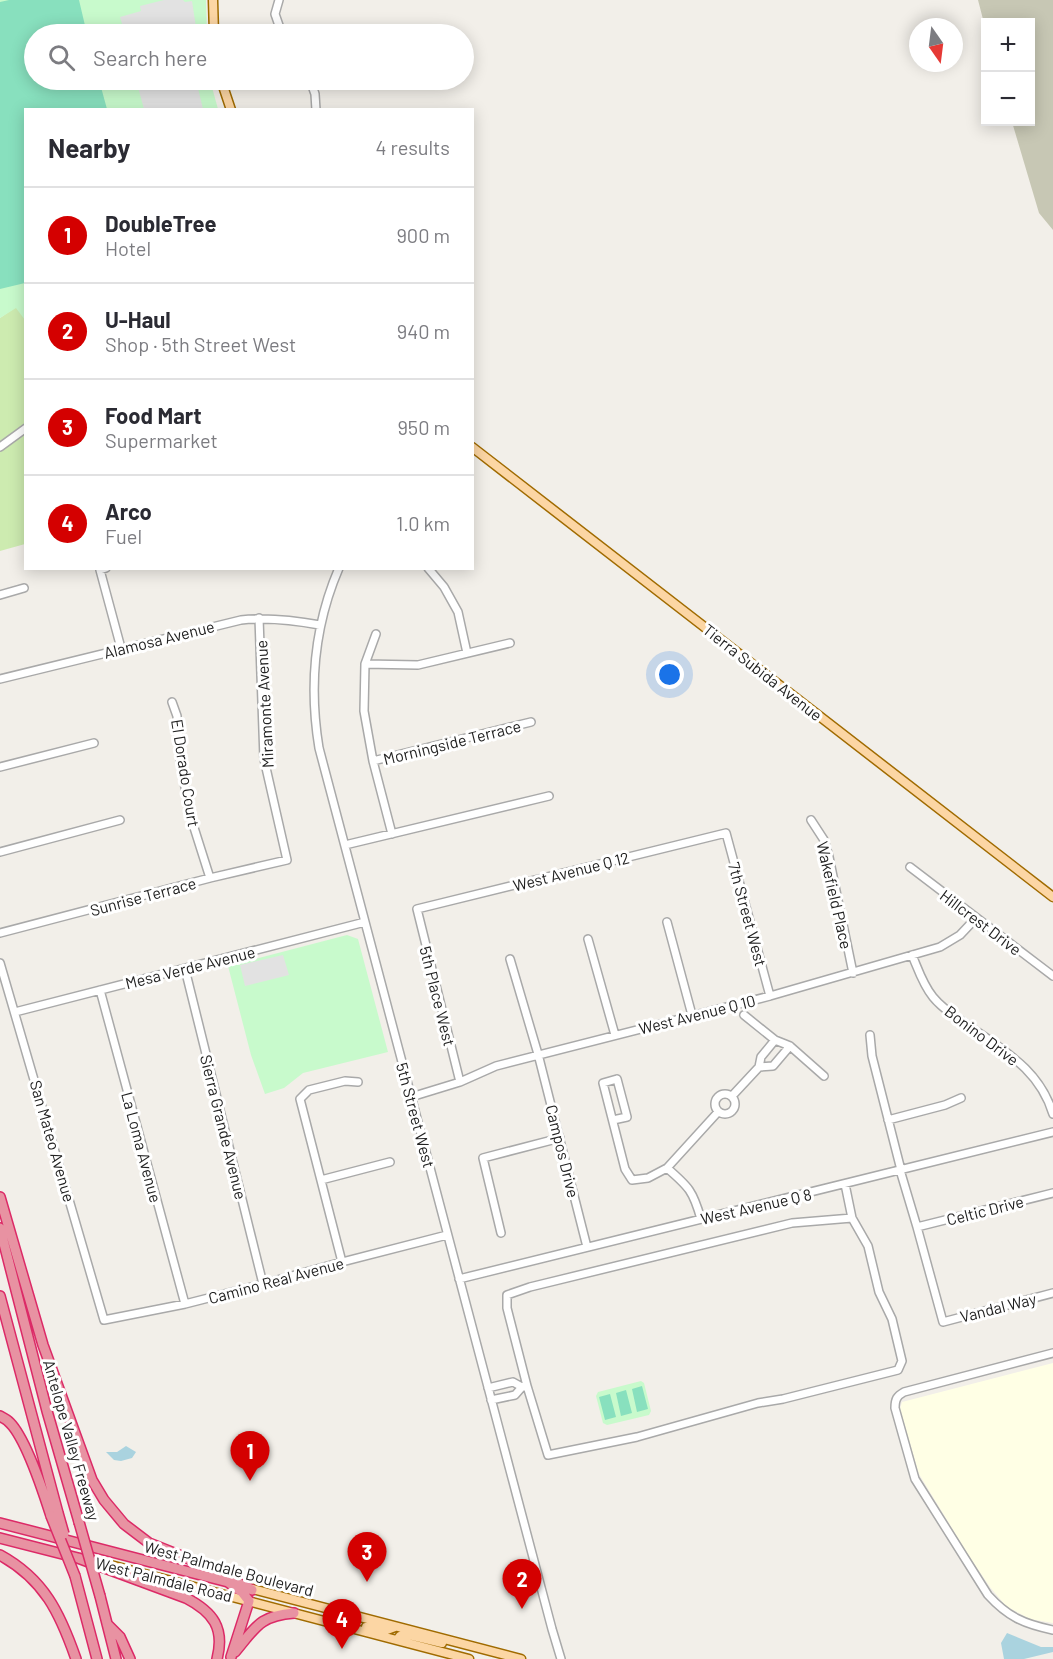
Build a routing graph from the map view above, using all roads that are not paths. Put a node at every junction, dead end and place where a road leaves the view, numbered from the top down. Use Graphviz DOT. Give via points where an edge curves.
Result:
graph roads {
  1 [pos="213,0"];
  2 [pos="279,0"];
  3 [pos="214,24"];
  4 [pos="278,24"];
  5 [pos="224,90"];
  6 [pos="314,90"];
  7 [pos="230,108"];
  8 [pos="316,108"];
  9 [pos="24,429"];
  10 [pos="0,447"];
  11 [pos="474,449"];
  12 [pos="103,570"];
  13 [pos="338,570"];
  14 [pos="430,570"];
  15 [pos="24,588"];
  16 [pos="0,595"];
  17 [pos="259,618"];
  18 [pos="320,624"];
  19 [pos="376,634"];
  20 [pos="510,643"];
  21 [pos="121,648"];
  22 [pos="467,653"];
  23 [pos="365,664"];
  24 [pos="0,679"];
  25 [pos="172,702"];
  26 [pos="531,722"];
  27 [pos="94,743"];
  28 [pos="373,761"];
  29 [pos="0,767"];
  30 [pos="549,796"];
  31 [pos="120,820"];
  32 [pos="811,820"];
  33 [pos="726,833"];
  34 [pos="392,834"];
  35 [pos="345,845"];
  36 [pos="0,852"];
  37 [pos="287,860"];
  38 [pos="910,867"];
  39 [pos="210,878"];
  40 [pos="1053,897"];
  41 [pos="417,909"];
  42 [pos="976,918"];
  43 [pos="365,922"];
  44 [pos="667,922"];
  45 [pos="0,933"];
  46 [pos="588,939"];
  47 [pos="912,955"];
  48 [pos="510,959"];
  49 [pos="0,963"];
  50 [pos="185,969"];
  51 [pos="853,973"];
  52 [pos="1053,976"];
  53 [pos="100,990"];
  54 [pos="770,996"];
  55 [pos="15,1012"];
  56 [pos="692,1015"];
  57 [pos="744,1015"];
  58 [pos="615,1035"];
  59 [pos="870,1035"];
  60 [pos="775,1040"];
  61 [pos="790,1046"];
  62 [pos="538,1054"];
  63 [pos="759,1067"];
  64 [pos="824,1076"];
  65 [pos="358,1082"];
  66 [pos="460,1082"];
  67 [pos="732,1096"];
  68 [pos="411,1097"];
  69 [pos="961,1098"];
  70 [pos="718,1112"];
  71 [pos="1053,1114"];
  72 [pos="613,1120"];
  73 [pos="888,1120"];
  74 [pos="1053,1132"];
  75 [pos="560,1138"];
  76 [pos="390,1162"];
  77 [pos="667,1168"];
  78 [pos="901,1170"];
  79 [pos="321,1180"];
  80 [pos="845,1184"];
  81 [pos="1053,1193"];
  82 [pos="0,1197"];
  83 [pos="852,1218"];
  84 [pos="701,1219"];
  85 [pos="917,1227"];
  86 [pos="0,1228"];
  87 [pos="501,1233"];
  88 [pos="447,1235"];
  89 [pos="587,1247"];
  90 [pos="342,1262"];
  91 [pos="459,1280"];
  92 [pos="263,1284"];
  93 [pos="1053,1293"];
  94 [pos="0,1296"];
  95 [pos="185,1304"];
  96 [pos="105,1320"];
  97 [pos="1053,1353"];
  98 [pos="525,1386"];
  99 [pos="488,1388"];
  100 [pos="492,1400"];
  101 [pos="0,1416"];
  102 [pos="55,1514"];
  103 [pos="0,1518"];
  104 [pos="0,1523"];
  105 [pos="26,1530"];
  106 [pos="0,1538"];
  107 [pos="0,1555"];
  108 [pos="78,1558"];
  109 [pos="228,1582"];
  110 [pos="252,1590"];
  111 [pos="249,1601"];
  112 [pos="319,1607"];
  113 [pos="294,1613"];
  114 [pos="317,1619"];
  115 [pos="107,1624"];
  116 [pos="396,1627"];
  117 [pos="352,1628"];
  118 [pos="1053,1630"];
  119 [pos="397,1640"];
  120 [pos="452,1640"];
  121 [pos="230,1658"];
  122 [pos="76,1659"];
  123 [pos="97,1659"];
  124 [pos="116,1659"];
  125 [pos="130,1659"];
  126 [pos="217,1659"];
  127 [pos="469,1659"];
  128 [pos="521,1659"];
  129 [pos="561,1659"];
  1 -- 3 [label="main road"];
  2 -- 4 [label="street" via="275,14"];
  5 -- 7 [label="main road"];
  6 -- 8 [label="street"];
  9 -- 10 [label="street"];
  11 -- 40 [label="main road, Tierra Subida Avenue"];
  12 -- 21 [label="street"];
  13 -- 18 [label="street, 5th Street West"];
  14 -- 22 [label="street" via="458,612"];
  15 -- 16 [label="street"];
  17 -- 18 [label="street, Alamosa Avenue"];
  17 -- 21 [label="street, Alamosa Avenue"];
  17 -- 37 [label="street, Miramonte Avenue" via="264,759"];
  18 -- 35 [label="street, 5th Street West" via="314,718"];
  19 -- 23 [label="street"];
  20 -- 22 [label="street"];
  21 -- 24 [label="street, Alamosa Avenue"];
  22 -- 23 [label="street" via="418,665"];
  23 -- 28 [label="street" via="364,711"];
  25 -- 39 [label="street, El Dorado Court" via="189,815"];
  26 -- 28 [label="street, Morningside Terrace"];
  27 -- 29 [label="street"];
  28 -- 34 [label="street"];
  30 -- 34 [label="street"];
  31 -- 36 [label="street"];
  32 -- 51 [label="street, Wakefield Place" via="830,857"];
  33 -- 41 [label="street, West Avenue Q 12"];
  33 -- 54 [label="street, 7th Street West"];
  34 -- 35 [label="street"];
  35 -- 43 [label="street, 5th Street West"];
  37 -- 39 [label="street, Sunrise Terrace"];
  38 -- 42 [label="street, Hillcrest Drive"];
  39 -- 45 [label="street, Sunrise Terrace"];
  41 -- 66 [label="street, 5th Place West"];
  42 -- 47 [label="street, West Avenue Q 10" via="960,935 940,947"];
  42 -- 52 [label="street, Hillcrest Drive"];
  43 -- 50 [label="street, Mesa Verde Avenue"];
  43 -- 68 [label="street, 5th Street West"];
  44 -- 56 [label="street"];
  46 -- 58 [label="street"];
  47 -- 51 [label="street, West Avenue Q 10"];
  47 -- 71 [label="street, Bonino Drive" via="933,997 1020,1063 1039,1083"];
  48 -- 62 [label="street, Campos Drive"];
  49 -- 55 [label="street, San Mateo Avenue"];
  50 -- 53 [label="street, Mesa Verde Avenue"];
  50 -- 92 [label="street, Sierra Grande Avenue"];
  51 -- 54 [label="street, West Avenue Q 10"];
  53 -- 55 [label="street, Mesa Verde Avenue"];
  53 -- 95 [label="street, La Loma Avenue"];
  54 -- 56 [label="street, West Avenue Q 10"];
  55 -- 96 [label="street, San Mateo Avenue"];
  56 -- 58 [label="street, West Avenue Q 10"];
  57 -- 60 [label="street"];
  58 -- 62 [label="street, West Avenue Q 10"];
  59 -- 73 [label="street"];
  60 -- 61 [label="street"];
  60 -- 63 [label="street" via="761,1057"];
  61 -- 63 [label="street" via="772,1066"];
  61 -- 64 [label="street"];
  62 -- 66 [label="street, West Avenue Q 10"];
  62 -- 75 [label="street, Campos Drive"];
  63 -- 67 [label="street"];
  65 -- 79 [label="street" via="309,1090 300,1098"];
  66 -- 68 [label="street, West Avenue Q 10"];
  67 -- 70 [label="street" via="717,1098"];
  67 -- 70 [label="street" via="736,1102 734,1110 728,1114"];
  68 -- 88 [label="street, 5th Street West"];
  69 -- 73 [label="street"];
  70 -- 77 [label="street"];
  72 -- 72 [label="street" via="603,1083 617,1079 627,1116"];
  72 -- 77 [label="street" via="625,1168 632,1180 648,1178"];
  73 -- 78 [label="street"];
  74 -- 78 [label="street, West Avenue Q 8"];
  75 -- 87 [label="street" via="483,1158"];
  75 -- 89 [label="street, Campos Drive"];
  76 -- 79 [label="street"];
  77 -- 84 [label="street" via="695,1197"];
  78 -- 80 [label="street, West Avenue Q 8"];
  78 -- 85 [label="street"];
  79 -- 90 [label="street"];
  80 -- 83 [label="street"];
  80 -- 84 [label="street, West Avenue Q 8"];
  81 -- 85 [label="street, Celtic Drive"];
  82 -- 110 [label="highway" via="43,1345 92,1480 104,1500 124,1524 149,1543"];
  83 -- 98 [label="street" via="792,1223 507,1295"];
  83 -- 98 [label="street" via="868,1246 879,1292 892,1319 902,1361 898,1370 637,1437 548,1455"];
  84 -- 89 [label="street, West Avenue Q 8"];
  85 -- 93 [label="street, Vandal Way" via="943,1322"];
  86 -- 115 [label="highway, Antelope Valley Freeway, bridge"];
  88 -- 90 [label="street, Camino Real Avenue"];
  88 -- 91 [label="street, 5th Street West"];
  89 -- 91 [label="street, West Avenue Q 8"];
  90 -- 92 [label="street, Camino Real Avenue"];
  91 -- 99 [label="street, 5th Street West"];
  92 -- 95 [label="street, Camino Real Avenue"];
  94 -- 102 [label="highway, Antelope Valley Freeway"];
  95 -- 96 [label="street, Camino Real Avenue"];
  97 -- 118 [label="street" via="904,1392 895,1400 915,1479 987,1595 1012,1618"];
  98 -- 99 [label="street" via="513,1382"];
  98 -- 100 [label="street" via="515,1395"];
  99 -- 100 [label="street, 5th Street West"];
  100 -- 129 [label="street, 5th Street West"];
  101 -- 102 [label="highway" via="19,1435"];
  102 -- 123 [label="highway, Antelope Valley Freeway, bridge"];
  103 -- 105 [label="highway"];
  104 -- 105 [label="highway, West Palmdale Boulevard"];
  105 -- 109 [label="highway, West Palmdale Boulevard"];
  106 -- 108 [label="highway"];
  107 -- 122 [label="highway" via="45,1592 58,1612"];
  108 -- 111 [label="main road, West Palmdale Road"];
  108 -- 126 [label="highway" via="202,1606 212,1616 218,1631"];
  109 -- 110 [label="main road, West Palmdale Boulevard"];
  109 -- 111 [label="highway"];
  110 -- 112 [label="main road, West Palmdale Boulevard"];
  111 -- 113 [label="main road, West Palmdale Boulevard"];
  111 -- 121 [label="highway"];
  112 -- 114 [label="main road"];
  112 -- 116 [label="main road, West Palmdale Boulevard"];
  113 -- 114 [label="main road, West Palmdale Boulevard"];
  113 -- 121 [label="highway" via="266,1618"];
  114 -- 117 [label="main road, West Palmdale Boulevard"];
  115 -- 124 [label="highway, Antelope Valley Freeway"];
  115 -- 125 [label="highway" via="120,1637"];
  116 -- 117 [label="main road"];
  116 -- 120 [label="main road, West Palmdale Boulevard"];
  117 -- 119 [label="main road, West Palmdale Boulevard"];
  119 -- 120 [label="main road" via="405,1634 438,1642"];
  119 -- 127 [label="main road, West Palmdale Boulevard"];
  120 -- 128 [label="main road, West Palmdale Boulevard"];
}
